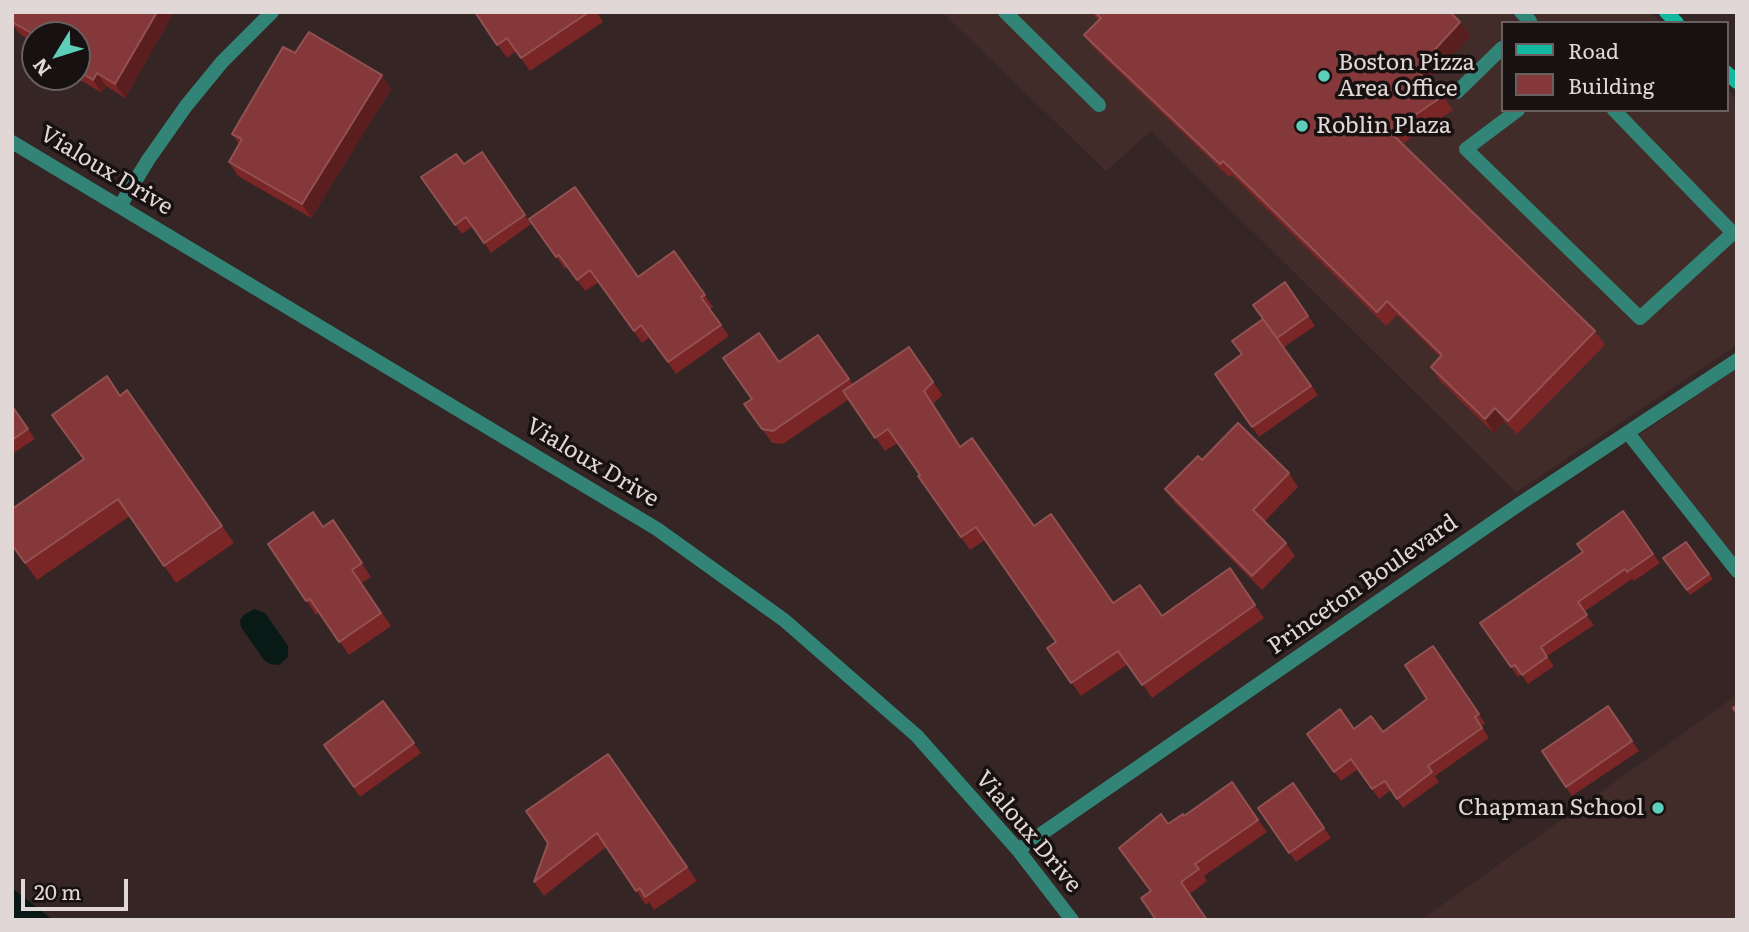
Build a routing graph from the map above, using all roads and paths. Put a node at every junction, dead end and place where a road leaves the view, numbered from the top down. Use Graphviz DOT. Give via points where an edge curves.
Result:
graph roads {
  1 [pos="272,12"];
  2 [pos="1004,12"];
  3 [pos="1500,50"];
  4 [pos="1457,92"];
  5 [pos="1099,105"];
  6 [pos="1515,112"];
  7 [pos="1616,112"];
  8 [pos="12,142"];
  9 [pos="120,206"];
  10 [pos="1735,231"];
  11 [pos="1737,360"];
  12 [pos="1628,433"];
  13 [pos="1737,571"];
  14 [pos="1018,850"];
  15 [pos="1072,920"];
  1 -- 9 [label="street" via="186,106"];
  2 -- 5 [label="street"];
  3 -- 4 [label="street"];
  6 -- 10 [label="street" via="1466,149 1640,318"];
  7 -- 10 [label="street"];
  8 -- 9 [label="street, Vialoux Drive"];
  9 -- 14 [label="street, Vialoux Drive" via="657,529 784,620 917,736"];
  11 -- 12 [label="street, Princeton Boulevard"];
  12 -- 13 [label="street"];
  12 -- 14 [label="street, Princeton Boulevard"];
  14 -- 15 [label="street, Vialoux Drive"];
}
